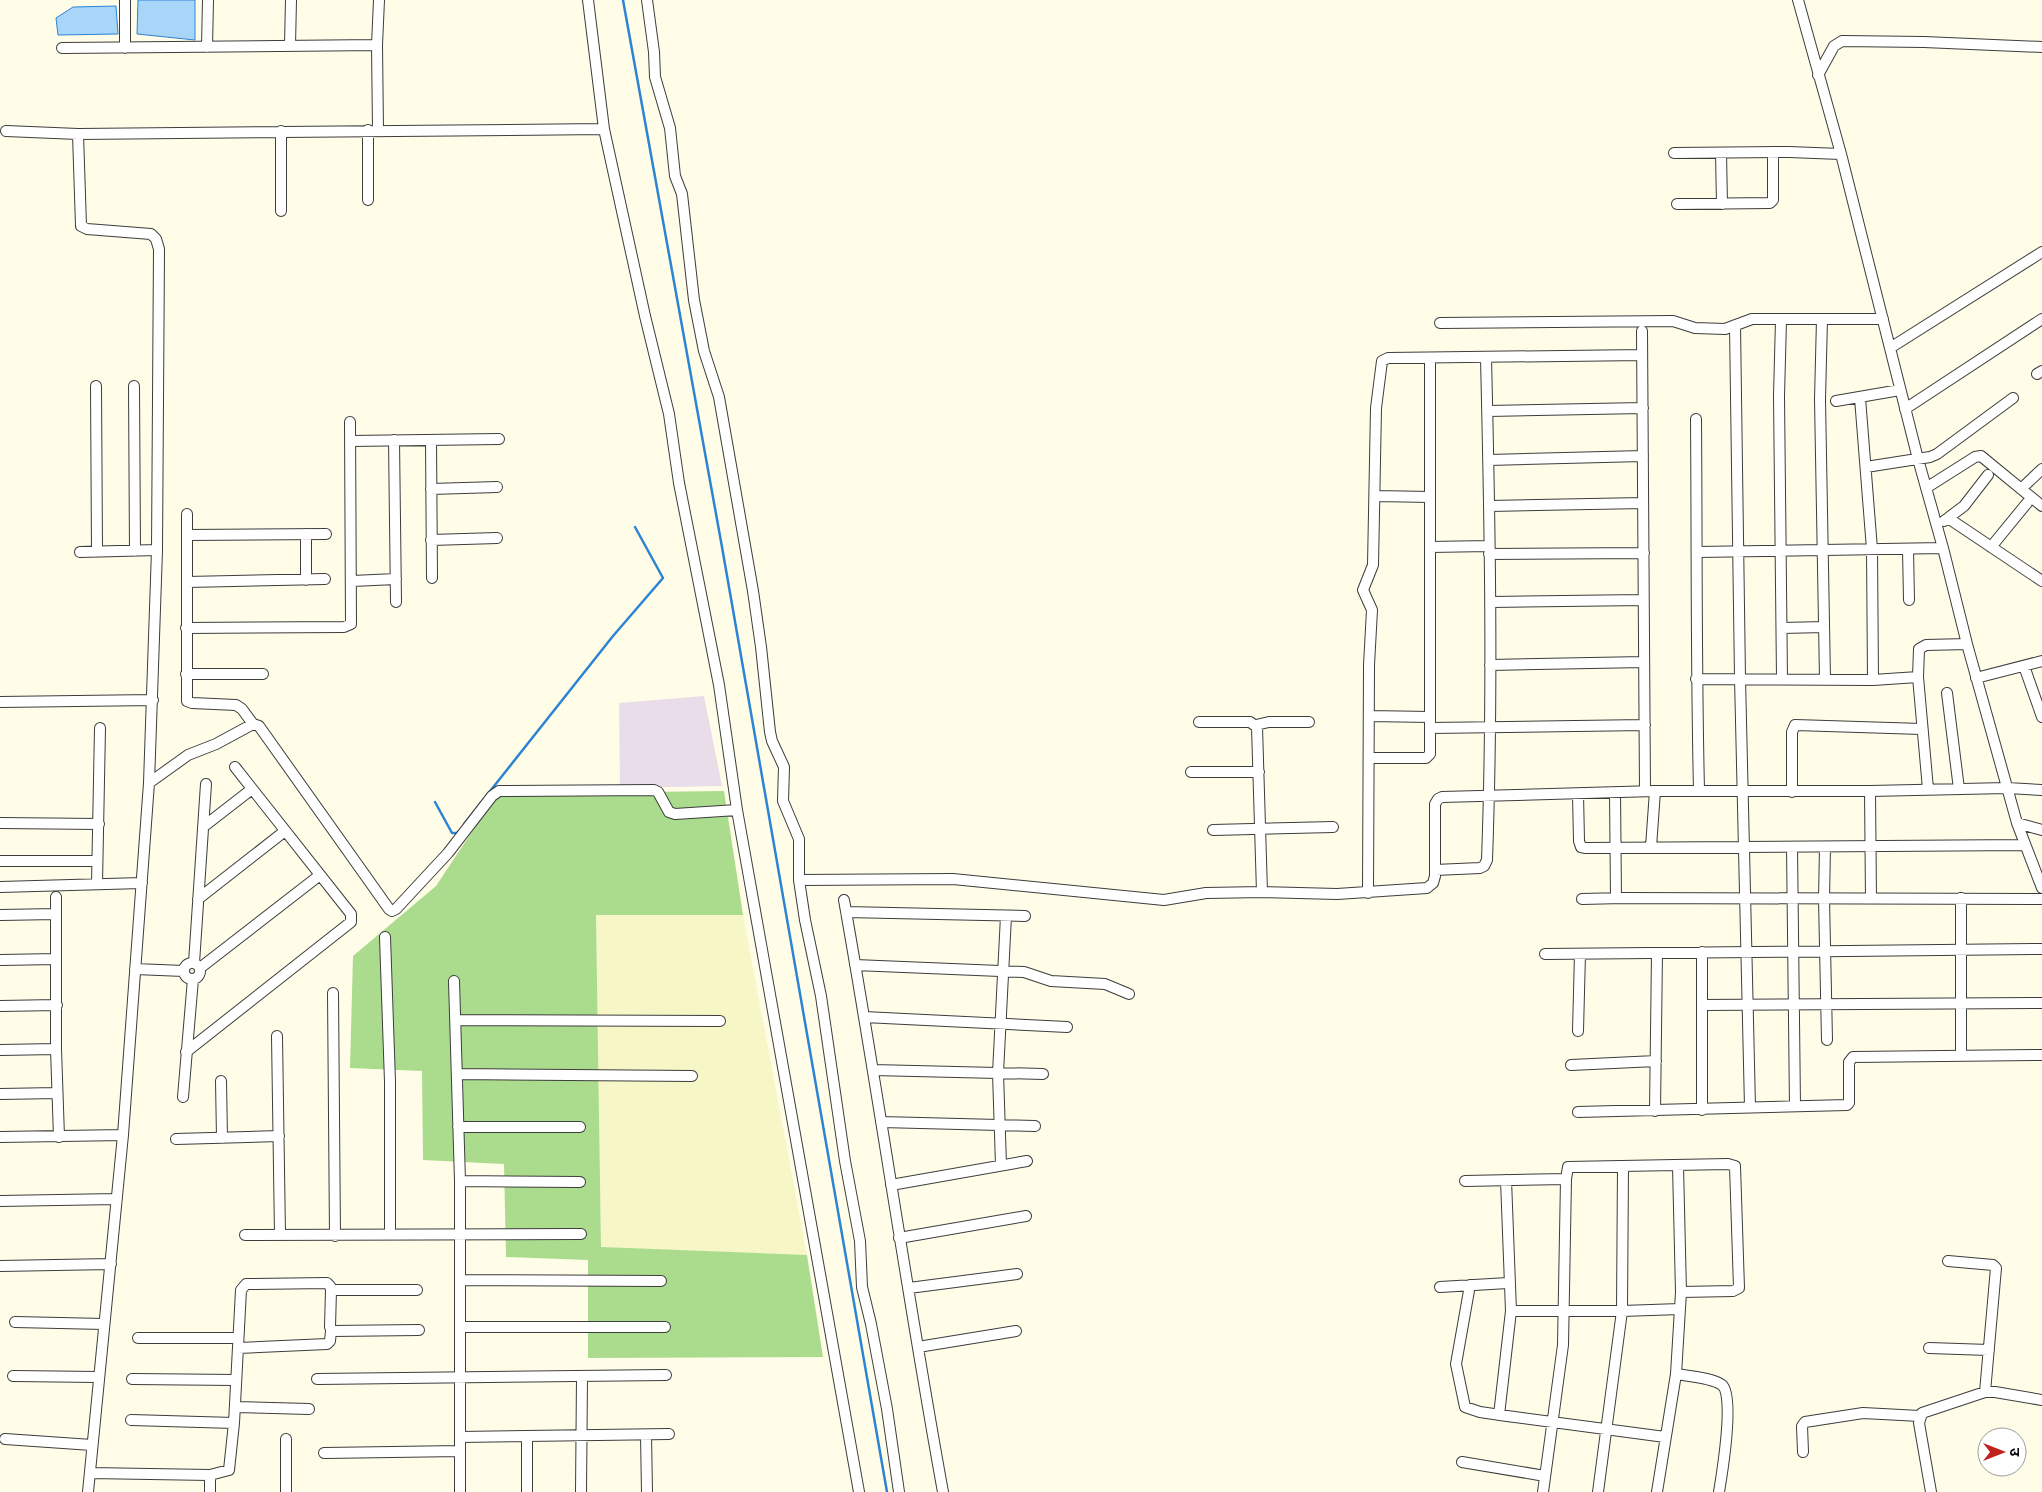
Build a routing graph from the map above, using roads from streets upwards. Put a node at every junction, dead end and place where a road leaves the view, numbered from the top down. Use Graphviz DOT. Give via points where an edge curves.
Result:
graph roads {
  1 [pos="124,0"];
  2 [pos="208,0"];
  3 [pos="291,0"];
  4 [pos="379,0"];
  5 [pos="588,0"];
  6 [pos="646,0"];
  7 [pos="1798,0"];
  8 [pos="377,44"];
  9 [pos="290,46"];
  10 [pos="207,47"];
  11 [pos="2042,47"];
  12 [pos="62,48"];
  13 [pos="125,48"];
  14 [pos="1818,75"];
  15 [pos="373,130"];
  16 [pos="604,130"];
  17 [pos="6,131"];
  18 [pos="281,131"];
  19 [pos="78,134"];
  20 [pos="1773,152"];
  21 [pos="1674,153"];
  22 [pos="1721,153"];
  23 [pos="1840,154"];
  24 [pos="368,200"];
  25 [pos="1676,204"];
  26 [pos="1722,204"];
  27 [pos="281,211"];
  28 [pos="2042,252"];
  29 [pos="1822,319"];
  30 [pos="1883,319"];
  31 [pos="2042,319"];
  32 [pos="1781,320"];
  33 [pos="1440,323"];
  34 [pos="1735,325"];
  35 [pos="1642,331"];
  36 [pos="1890,348"];
  37 [pos="1642,355"];
  38 [pos="1430,358"];
  39 [pos="1486,358"];
  40 [pos="96,386"];
  41 [pos="134,386"];
  42 [pos="1900,390"];
  43 [pos="1860,398"];
  44 [pos="2013,398"];
  45 [pos="1836,401"];
  46 [pos="1643,408"];
  47 [pos="1905,409"];
  48 [pos="1488,411"];
  49 [pos="1696,419"];
  50 [pos="350,422"];
  51 [pos="499,439"];
  52 [pos="394,440"];
  53 [pos="431,440"];
  54 [pos="351,441"];
  55 [pos="1643,456"];
  56 [pos="1918,459"];
  57 [pos="1489,460"];
  58 [pos="1866,467"];
  59 [pos="2042,470"];
  60 [pos="1988,476"];
  61 [pos="497,488"];
  62 [pos="1926,488"];
  63 [pos="2021,489"];
  64 [pos="431,490"];
  65 [pos="1376,496"];
  66 [pos="1430,498"];
  67 [pos="2027,502"];
  68 [pos="1643,503"];
  69 [pos="1489,506"];
  70 [pos="2042,506"];
  71 [pos="187,514"];
  72 [pos="1948,518"];
  73 [pos="1937,526"];
  74 [pos="306,534"];
  75 [pos="326,534"];
  76 [pos="187,535"];
  77 [pos="497,538"];
  78 [pos="432,540"];
  79 [pos="1430,547"];
  80 [pos="1943,548"];
  81 [pos="1991,548"];
  82 [pos="1781,549"];
  83 [pos="1822,549"];
  84 [pos="1872,549"];
  85 [pos="1908,549"];
  86 [pos="157,550"];
  87 [pos="1489,550"];
  88 [pos="97,551"];
  89 [pos="135,551"];
  90 [pos="1738,551"];
  91 [pos="80,552"];
  92 [pos="1697,552"];
  93 [pos="1644,553"];
  94 [pos="432,578"];
  95 [pos="325,579"];
  96 [pos="396,579"];
  97 [pos="306,580"];
  98 [pos="352,581"];
  99 [pos="2042,581"];
  100 [pos="187,582"];
  101 [pos="1643,600"];
  102 [pos="1909,600"];
  103 [pos="396,602"];
  104 [pos="1491,602"];
  105 [pos="1824,627"];
  106 [pos="186,628"];
  107 [pos="1782,628"];
  108 [pos="1967,644"];
  109 [pos="2042,661"];
  110 [pos="1644,662"];
  111 [pos="1490,665"];
  112 [pos="2024,666"];
  113 [pos="186,674"];
  114 [pos="263,674"];
  115 [pos="1918,677"];
  116 [pos="1696,678"];
  117 [pos="1740,678"];
  118 [pos="1782,678"];
  119 [pos="1976,678"];
  120 [pos="1825,679"];
  121 [pos="1872,680"];
  122 [pos="1947,692"];
  123 [pos="154,700"];
  124 [pos="0,702"];
  125 [pos="1369,716"];
  126 [pos="1430,716"];
  127 [pos="2042,717"];
  128 [pos="1199,722"];
  129 [pos="1309,722"];
  130 [pos="253,724"];
  131 [pos="1256,725"];
  132 [pos="1645,725"];
  133 [pos="1490,726"];
  134 [pos="100,728"];
  135 [pos="1430,728"];
  136 [pos="1922,729"];
  137 [pos="1369,758"];
  138 [pos="235,767"];
  139 [pos="1190,772"];
  140 [pos="1259,772"];
  141 [pos="150,783"];
  142 [pos="206,784"];
  143 [pos="2007,788"];
  144 [pos="1928,789"];
  145 [pos="1959,789"];
  146 [pos="252,790"];
  147 [pos="1699,790"];
  148 [pos="1743,790"];
  149 [pos="2042,790"];
  150 [pos="1650,791"];
  151 [pos="1870,791"];
  152 [pos="1792,792"];
  153 [pos="1615,793"];
  154 [pos="1578,794"];
  155 [pos="1490,795"];
  156 [pos="737,810"];
  157 [pos="0,823"];
  158 [pos="2017,823"];
  159 [pos="99,824"];
  160 [pos="203,826"];
  161 [pos="1333,827"];
  162 [pos="1261,829"];
  163 [pos="1213,830"];
  164 [pos="2042,830"];
  165 [pos="285,831"];
  166 [pos="1870,845"];
  167 [pos="2024,845"];
  168 [pos="1792,846"];
  169 [pos="1825,846"];
  170 [pos="1616,847"];
  171 [pos="1651,847"];
  172 [pos="1745,847"];
  173 [pos="0,861"];
  174 [pos="97,861"];
  175 [pos="1435,870"];
  176 [pos="320,875"];
  177 [pos="799,880"];
  178 [pos="142,883"];
  179 [pos="97,884"];
  180 [pos="0,887"];
  181 [pos="2042,888"];
  182 [pos="1262,892"];
  183 [pos="1368,893"];
  184 [pos="56,897"];
  185 [pos="198,898"];
  186 [pos="1616,898"];
  187 [pos="1746,898"];
  188 [pos="1960,898"];
  189 [pos="1582,899"];
  190 [pos="1824,899"];
  191 [pos="1871,899"];
  192 [pos="2042,899"];
  193 [pos="844,900"];
  194 [pos="1791,900"];
  195 [pos="846,912"];
  196 [pos="56,914"];
  197 [pos="0,915"];
  198 [pos="1006,916"];
  199 [pos="1025,916"];
  200 [pos="385,937"];
  201 [pos="2042,949"];
  202 [pos="1960,950"];
  203 [pos="1792,951"];
  204 [pos="1702,952"];
  205 [pos="1747,952"];
  206 [pos="1825,952"];
  207 [pos="1657,953"];
  208 [pos="1545,954"];
  209 [pos="1580,954"];
  210 [pos="56,959"];
  211 [pos="0,960"];
  212 [pos="855,965"];
  213 [pos="197,966"];
  214 [pos="135,969"];
  215 [pos="184,970"];
  216 [pos="1003,971"];
  217 [pos="193,979"];
  218 [pos="454,981"];
  219 [pos="333,993"];
  220 [pos="1129,994"];
  221 [pos="2042,1003"];
  222 [pos="1794,1004"];
  223 [pos="1960,1004"];
  224 [pos="1702,1005"];
  225 [pos="1748,1005"];
  226 [pos="1827,1005"];
  227 [pos="0,1006"];
  228 [pos="57,1006"];
  229 [pos="864,1017"];
  230 [pos="455,1020"];
  231 [pos="720,1021"];
  232 [pos="1000,1024"];
  233 [pos="1067,1028"];
  234 [pos="1578,1031"];
  235 [pos="277,1036"];
  236 [pos="1827,1040"];
  237 [pos="56,1049"];
  238 [pos="0,1050"];
  239 [pos="186,1052"];
  240 [pos="2042,1055"];
  241 [pos="1961,1056"];
  242 [pos="1656,1061"];
  243 [pos="1571,1065"];
  244 [pos="873,1070"];
  245 [pos="998,1073"];
  246 [pos="457,1074"];
  247 [pos="1043,1074"];
  248 [pos="692,1076"];
  249 [pos="221,1081"];
  250 [pos="58,1093"];
  251 [pos="0,1094"];
  252 [pos="183,1097"];
  253 [pos="1795,1106"];
  254 [pos="1750,1107"];
  255 [pos="1702,1110"];
  256 [pos="1655,1111"];
  257 [pos="1578,1112"];
  258 [pos="881,1122"];
  259 [pos="1000,1125"];
  260 [pos="1035,1126"];
  261 [pos="458,1127"];
  262 [pos="580,1127"];
  263 [pos="123,1136"];
  264 [pos="279,1136"];
  265 [pos="0,1137"];
  266 [pos="59,1137"];
  267 [pos="222,1138"];
  268 [pos="176,1139"];
  269 [pos="1027,1162"];
  270 [pos="1001,1165"];
  271 [pos="1623,1166"];
  272 [pos="1678,1166"];
  273 [pos="1566,1179"];
  274 [pos="1506,1180"];
  275 [pos="460,1181"];
  276 [pos="1466,1181"];
  277 [pos="580,1182"];
  278 [pos="890,1186"];
  279 [pos="117,1200"];
  280 [pos="0,1201"];
  281 [pos="1026,1216"];
  282 [pos="245,1234"];
  283 [pos="581,1234"];
  284 [pos="280,1235"];
  285 [pos="460,1235"];
  286 [pos="335,1236"];
  287 [pos="390,1236"];
  288 [pos="899,1238"];
  289 [pos="1948,1261"];
  290 [pos="111,1264"];
  291 [pos="0,1266"];
  292 [pos="1017,1274"];
  293 [pos="460,1280"];
  294 [pos="661,1282"];
  295 [pos="1508,1284"];
  296 [pos="1470,1285"];
  297 [pos="1440,1287"];
  298 [pos="909,1288"];
  299 [pos="331,1290"];
  300 [pos="417,1290"];
  301 [pos="1681,1292"];
  302 [pos="1680,1308"];
  303 [pos="1511,1311"];
  304 [pos="1622,1311"];
  305 [pos="1565,1312"];
  306 [pos="15,1322"];
  307 [pos="104,1324"];
  308 [pos="460,1327"];
  309 [pos="665,1327"];
  310 [pos="331,1330"];
  311 [pos="419,1330"];
  312 [pos="1016,1330"];
  313 [pos="138,1338"];
  314 [pos="238,1343"];
  315 [pos="918,1347"];
  316 [pos="1929,1348"];
  317 [pos="1989,1350"];
  318 [pos="1676,1374"];
  319 [pos="666,1375"];
  320 [pos="13,1376"];
  321 [pos="98,1377"];
  322 [pos="582,1377"];
  323 [pos="132,1379"];
  324 [pos="318,1379"];
  325 [pos="461,1379"];
  326 [pos="236,1380"];
  327 [pos="1985,1392"];
  328 [pos="2042,1400"];
  329 [pos="235,1407"];
  330 [pos="309,1409"];
  331 [pos="1500,1415"];
  332 [pos="1920,1416"];
  333 [pos="131,1420"];
  334 [pos="1554,1422"];
  335 [pos="234,1423"];
  336 [pos="1607,1428"];
  337 [pos="669,1434"];
  338 [pos="582,1435"];
  339 [pos="646,1435"];
  340 [pos="527,1436"];
  341 [pos="460,1437"];
  342 [pos="1666,1437"];
  343 [pos="5,1439"];
  344 [pos="286,1439"];
  345 [pos="92,1445"];
  346 [pos="460,1451"];
  347 [pos="1803,1452"];
  348 [pos="324,1453"];
  349 [pos="1462,1462"];
  350 [pos="90,1473"];
  351 [pos="210,1475"];
  352 [pos="1545,1476"];
  353 [pos="88,1492"];
  354 [pos="210,1492"];
  355 [pos="286,1492"];
  356 [pos="460,1492"];
  357 [pos="527,1492"];
  358 [pos="582,1492"];
  359 [pos="647,1492"];
  360 [pos="859,1492"];
  361 [pos="900,1492"];
  362 [pos="943,1492"];
  363 [pos="1543,1492"];
  364 [pos="1598,1492"];
  365 [pos="1657,1492"];
  366 [pos="1719,1492"];
  367 [pos="1930,1492"];
  1 -- 13 [label="street"];
  2 -- 10 [label="street"];
  3 -- 9 [label="street"];
  4 -- 8 [label="street"];
  5 -- 16 [label="street"];
  6 -- 177 [label="street" via="655,77 670,128 675,176 682,194 694,300 704,351 719,397 753,591 770,732 784,767 783,801 798,839"];
  7 -- 14 [label="street"];
  8 -- 9 [label="street"];
  8 -- 15 [label="street"];
  9 -- 10 [label="street"];
  10 -- 13 [label="street"];
  11 -- 14 [label="street" via="1842,41 1834,46"];
  12 -- 13 [label="street"];
  14 -- 23 [label="street"];
  15 -- 16 [label="street"];
  15 -- 18 [label="street"];
  15 -- 24 [label="street"];
  16 -- 156 [label="street" via="669,414 679,483 719,685"];
  17 -- 19 [label="street"];
  18 -- 19 [label="street"];
  18 -- 27 [label="street"];
  19 -- 86 [label="street" via="81,226 151,234 159,250"];
  20 -- 22 [label="street"];
  20 -- 23 [label="street"];
  20 -- 26 [label="street" via="1772,202"];
  21 -- 22 [label="street"];
  22 -- 26 [label="street"];
  23 -- 30 [label="street"];
  25 -- 26 [label="street"];
  28 -- 36 [label="street"];
  29 -- 30 [label="street"];
  29 -- 32 [label="street"];
  29 -- 83 [label="street"];
  30 -- 36 [label="street"];
  31 -- 47 [label="street"];
  32 -- 34 [label="street" via="1748,319"];
  32 -- 82 [label="street"];
  33 -- 34 [label="street" via="1673,322 1698,329 1725,329"];
  34 -- 90 [label="street"];
  35 -- 37 [label="street"];
  36 -- 42 [label="street"];
  37 -- 39 [label="street"];
  37 -- 46 [label="street"];
  38 -- 39 [label="street"];
  38 -- 65 [label="street" via="1388,358 1382,361 1376,408"];
  38 -- 66 [label="street"];
  39 -- 48 [label="street"];
  40 -- 88 [label="street"];
  41 -- 89 [label="street"];
  42 -- 43 [label="street"];
  42 -- 47 [label="street"];
  43 -- 45 [label="street"];
  43 -- 58 [label="street"];
  44 -- 56 [label="street" via="1937,454"];
  46 -- 48 [label="street"];
  46 -- 55 [label="street"];
  47 -- 56 [label="street"];
  48 -- 57 [label="street"];
  49 -- 92 [label="street"];
  50 -- 54 [label="street"];
  51 -- 53 [label="street"];
  52 -- 53 [label="street"];
  52 -- 54 [label="street"];
  52 -- 96 [label="street"];
  53 -- 64 [label="street"];
  54 -- 98 [label="street"];
  55 -- 57 [label="street"];
  55 -- 68 [label="street"];
  56 -- 58 [label="street"];
  56 -- 62 [label="street"];
  57 -- 69 [label="street"];
  58 -- 84 [label="street"];
  59 -- 63 [label="street"];
  60 -- 72 [label="street" via="1964,506"];
  61 -- 64 [label="street"];
  62 -- 63 [label="street" via="1979,456"];
  62 -- 73 [label="street"];
  63 -- 70 [label="street"];
  64 -- 78 [label="street"];
  65 -- 66 [label="street"];
  65 -- 125 [label="street" via="1374,565 1363,590 1372,610"];
  66 -- 79 [label="street"];
  67 -- 81 [label="street"];
  68 -- 69 [label="street"];
  68 -- 93 [label="street"];
  69 -- 87 [label="street"];
  71 -- 76 [label="street"];
  72 -- 73 [label="street"];
  72 -- 81 [label="street"];
  73 -- 80 [label="street"];
  74 -- 75 [label="street"];
  74 -- 76 [label="street"];
  74 -- 97 [label="street"];
  76 -- 100 [label="street"];
  77 -- 78 [label="street"];
  78 -- 94 [label="street"];
  79 -- 87 [label="street"];
  79 -- 126 [label="street"];
  80 -- 85 [label="street"];
  80 -- 108 [label="street"];
  81 -- 99 [label="street"];
  82 -- 83 [label="street"];
  82 -- 90 [label="street"];
  82 -- 107 [label="street"];
  83 -- 84 [label="street"];
  83 -- 105 [label="street"];
  84 -- 85 [label="street"];
  84 -- 121 [label="street"];
  85 -- 102 [label="street"];
  86 -- 89 [label="street"];
  86 -- 123 [label="street"];
  87 -- 93 [label="street"];
  87 -- 104 [label="street"];
  88 -- 89 [label="street"];
  88 -- 91 [label="street"];
  90 -- 92 [label="street"];
  90 -- 117 [label="street"];
  92 -- 116 [label="street"];
  93 -- 101 [label="street"];
  95 -- 97 [label="street"];
  96 -- 98 [label="street"];
  96 -- 103 [label="street"];
  97 -- 100 [label="street"];
  98 -- 106 [label="street" via="352,620 348,626"];
  100 -- 106 [label="street"];
  101 -- 104 [label="street"];
  101 -- 110 [label="street"];
  104 -- 111 [label="street"];
  105 -- 107 [label="street"];
  105 -- 120 [label="street"];
  106 -- 113 [label="street"];
  107 -- 118 [label="street"];
  108 -- 115 [label="street" via="1920,647"];
  108 -- 119 [label="street"];
  109 -- 112 [label="street"];
  110 -- 111 [label="street"];
  110 -- 132 [label="street"];
  111 -- 133 [label="street"];
  112 -- 119 [label="street"];
  112 -- 127 [label="street"];
  113 -- 114 [label="street"];
  113 -- 130 [label="street" via="189,702 236,705"];
  115 -- 121 [label="street"];
  115 -- 136 [label="street"];
  116 -- 117 [label="street"];
  116 -- 147 [label="street"];
  117 -- 118 [label="street"];
  117 -- 148 [label="street"];
  118 -- 120 [label="street"];
  119 -- 143 [label="street"];
  120 -- 121 [label="street"];
  122 -- 145 [label="street"];
  123 -- 124 [label="street"];
  123 -- 141 [label="street"];
  125 -- 126 [label="street"];
  125 -- 137 [label="street"];
  126 -- 135 [label="street"];
  128 -- 131 [label="street" via="1250,722"];
  129 -- 131 [label="street"];
  130 -- 141 [label="street" via="188,755"];
  130 -- 156 [label="street" via="262,728 322,817 392,910 429,874 499,791 654,790 669,812 675,814"];
  131 -- 140 [label="street"];
  132 -- 133 [label="street"];
  132 -- 150 [label="street"];
  133 -- 135 [label="street"];
  133 -- 155 [label="street"];
  134 -- 159 [label="street"];
  135 -- 137 [label="street" via="1428,758"];
  136 -- 144 [label="street"];
  136 -- 152 [label="street" via="1795,725 1792,732"];
  137 -- 183 [label="street"];
  138 -- 146 [label="street"];
  139 -- 140 [label="street"];
  140 -- 162 [label="street"];
  141 -- 178 [label="street"];
  142 -- 160 [label="street"];
  143 -- 145 [label="street"];
  143 -- 149 [label="street"];
  143 -- 158 [label="street"];
  144 -- 145 [label="street"];
  144 -- 151 [label="street"];
  146 -- 160 [label="street"];
  146 -- 165 [label="street"];
  147 -- 148 [label="street"];
  147 -- 150 [label="street"];
  148 -- 152 [label="street"];
  148 -- 172 [label="street"];
  150 -- 153 [label="street"];
  150 -- 171 [label="street"];
  151 -- 152 [label="street"];
  151 -- 166 [label="street"];
  153 -- 154 [label="street"];
  153 -- 170 [label="street"];
  154 -- 155 [label="street"];
  154 -- 170 [label="street" via="1580,845 1586,848"];
  155 -- 175 [label="street" via="1486,864 1480,868"];
  155 -- 175 [label="street" via="1442,797 1436,801"];
  156 -- 360 [label="street"];
  157 -- 159 [label="street"];
  158 -- 164 [label="street"];
  158 -- 167 [label="street"];
  159 -- 174 [label="street"];
  160 -- 185 [label="street"];
  161 -- 162 [label="street"];
  162 -- 163 [label="street"];
  162 -- 182 [label="street"];
  165 -- 176 [label="street"];
  165 -- 185 [label="street"];
  166 -- 167 [label="street"];
  166 -- 169 [label="street"];
  166 -- 191 [label="street"];
  167 -- 181 [label="street"];
  168 -- 169 [label="street"];
  168 -- 172 [label="street"];
  168 -- 194 [label="street"];
  169 -- 190 [label="street"];
  170 -- 171 [label="street"];
  170 -- 186 [label="street"];
  171 -- 172 [label="street"];
  172 -- 187 [label="street"];
  173 -- 174 [label="street"];
  174 -- 179 [label="street"];
  175 -- 183 [label="street" via="1433,882 1427,888"];
  176 -- 213 [label="street"];
  176 -- 239 [label="street" via="351,914 351,922"];
  177 -- 182 [label="street" via="953,879 1164,900 1197,893"];
  177 -- 361 [label="street" via="823,1005 860,1241 862,1287"];
  178 -- 179 [label="street"];
  178 -- 214 [label="street"];
  179 -- 180 [label="street"];
  182 -- 183 [label="street"];
  184 -- 196 [label="street"];
  185 -- 213 [label="street"];
  186 -- 187 [label="street"];
  186 -- 189 [label="street"];
  187 -- 194 [label="street"];
  187 -- 205 [label="street"];
  188 -- 191 [label="street"];
  188 -- 192 [label="street"];
  188 -- 202 [label="street"];
  190 -- 191 [label="street"];
  190 -- 194 [label="street"];
  190 -- 206 [label="street"];
  193 -- 195 [label="street"];
  194 -- 203 [label="street"];
  195 -- 198 [label="street"];
  195 -- 212 [label="street"];
  196 -- 197 [label="street"];
  196 -- 210 [label="street"];
  198 -- 199 [label="street"];
  198 -- 216 [label="street"];
  200 -- 287 [label="street" via="390,1082"];
  201 -- 202 [label="street"];
  202 -- 206 [label="street"];
  202 -- 223 [label="street"];
  203 -- 205 [label="street"];
  203 -- 206 [label="street"];
  203 -- 222 [label="street"];
  204 -- 205 [label="street"];
  204 -- 207 [label="street"];
  204 -- 224 [label="street"];
  205 -- 225 [label="street"];
  206 -- 226 [label="street"];
  207 -- 209 [label="street"];
  207 -- 242 [label="street"];
  208 -- 209 [label="street"];
  209 -- 234 [label="street"];
  210 -- 211 [label="street"];
  210 -- 228 [label="street"];
  212 -- 216 [label="street"];
  212 -- 229 [label="street"];
  213 -- 215 [label="street" via="189,964"];
  213 -- 217 [label="street" via="199,975"];
  214 -- 215 [label="street"];
  214 -- 263 [label="street"];
  215 -- 217 [label="street" via="188,978"];
  216 -- 220 [label="street" via="1024,972 1051,981 1104,984"];
  216 -- 232 [label="street"];
  217 -- 239 [label="street"];
  218 -- 230 [label="street"];
  219 -- 286 [label="street"];
  221 -- 223 [label="street"];
  222 -- 225 [label="street"];
  222 -- 226 [label="street"];
  222 -- 253 [label="street"];
  223 -- 226 [label="street"];
  223 -- 241 [label="street"];
  224 -- 225 [label="street"];
  224 -- 255 [label="street"];
  225 -- 254 [label="street"];
  226 -- 236 [label="street"];
  227 -- 228 [label="street"];
  228 -- 237 [label="street"];
  229 -- 232 [label="street"];
  229 -- 244 [label="street"];
  230 -- 231 [label="street"];
  230 -- 246 [label="street"];
  232 -- 233 [label="street"];
  232 -- 245 [label="street"];
  235 -- 264 [label="street"];
  237 -- 238 [label="street"];
  237 -- 250 [label="street"];
  239 -- 252 [label="street"];
  240 -- 241 [label="street"];
  241 -- 253 [label="street" via="1851,1058 1848,1104"];
  242 -- 243 [label="street"];
  242 -- 256 [label="street"];
  244 -- 245 [label="street"];
  244 -- 258 [label="street"];
  245 -- 247 [label="street"];
  245 -- 259 [label="street"];
  246 -- 248 [label="street"];
  246 -- 261 [label="street"];
  249 -- 267 [label="street"];
  250 -- 251 [label="street"];
  250 -- 266 [label="street"];
  253 -- 254 [label="street"];
  254 -- 255 [label="street"];
  255 -- 256 [label="street"];
  256 -- 257 [label="street"];
  258 -- 259 [label="street"];
  258 -- 278 [label="street"];
  259 -- 260 [label="street"];
  259 -- 270 [label="street"];
  261 -- 262 [label="street"];
  261 -- 275 [label="street"];
  263 -- 266 [label="street"];
  263 -- 279 [label="street"];
  264 -- 267 [label="street"];
  264 -- 284 [label="street"];
  265 -- 266 [label="street"];
  267 -- 268 [label="street"];
  269 -- 270 [label="street"];
  270 -- 278 [label="street"];
  271 -- 272 [label="street"];
  271 -- 273 [label="street" via="1570,1166 1566,1169"];
  271 -- 304 [label="street"];
  272 -- 301 [label="street"];
  272 -- 301 [label="street" via="1735,1166 1740,1285 1737,1291"];
  273 -- 274 [label="street"];
  273 -- 305 [label="street"];
  274 -- 276 [label="street"];
  274 -- 295 [label="street"];
  275 -- 277 [label="street"];
  275 -- 285 [label="street"];
  278 -- 288 [label="street"];
  279 -- 280 [label="street"];
  279 -- 290 [label="street"];
  281 -- 288 [label="street"];
  282 -- 284 [label="street"];
  283 -- 285 [label="street"];
  284 -- 286 [label="street"];
  285 -- 287 [label="street"];
  285 -- 293 [label="street"];
  286 -- 287 [label="street"];
  288 -- 298 [label="street"];
  289 -- 317 [label="street" via="1993,1265 1996,1268"];
  290 -- 291 [label="street"];
  290 -- 307 [label="street"];
  292 -- 298 [label="street"];
  293 -- 294 [label="street"];
  293 -- 308 [label="street"];
  295 -- 296 [label="street"];
  295 -- 303 [label="street"];
  296 -- 297 [label="street"];
  296 -- 331 [label="street" via="1457,1357 1462,1396 1468,1409"];
  298 -- 315 [label="street"];
  299 -- 300 [label="street"];
  299 -- 310 [label="street"];
  299 -- 314 [label="street" via="324,1282 246,1284 242,1290"];
  301 -- 302 [label="street"];
  302 -- 304 [label="street"];
  302 -- 318 [label="street"];
  303 -- 305 [label="street"];
  303 -- 331 [label="street"];
  304 -- 305 [label="street"];
  304 -- 336 [label="street"];
  305 -- 334 [label="street"];
  306 -- 307 [label="street"];
  307 -- 321 [label="street"];
  308 -- 309 [label="street"];
  308 -- 325 [label="street"];
  310 -- 311 [label="street"];
  310 -- 314 [label="street" via="327,1344"];
  312 -- 315 [label="street"];
  313 -- 314 [label="street"];
  314 -- 326 [label="street"];
  315 -- 362 [label="street"];
  316 -- 317 [label="street"];
  317 -- 327 [label="street"];
  318 -- 342 [label="street"];
  318 -- 366 [label="street" via="1715,1382 1724,1387 1727,1394 1727,1434"];
  319 -- 322 [label="street"];
  320 -- 321 [label="street"];
  321 -- 345 [label="street"];
  322 -- 325 [label="street"];
  322 -- 338 [label="street"];
  323 -- 326 [label="street"];
  324 -- 325 [label="street"];
  325 -- 341 [label="street"];
  326 -- 329 [label="street"];
  327 -- 328 [label="street"];
  327 -- 332 [label="street" via="1926,1411"];
  329 -- 330 [label="street"];
  329 -- 335 [label="street"];
  331 -- 334 [label="street"];
  332 -- 347 [label="street" via="1863,1414 1805,1422 1802,1426"];
  332 -- 367 [label="street"];
  333 -- 335 [label="street"];
  334 -- 336 [label="street"];
  334 -- 352 [label="street"];
  335 -- 351 [label="street" via="231,1467 228,1472"];
  336 -- 342 [label="street"];
  336 -- 364 [label="street"];
  337 -- 339 [label="street"];
  338 -- 339 [label="street"];
  338 -- 340 [label="street"];
  338 -- 358 [label="street"];
  339 -- 359 [label="street"];
  340 -- 341 [label="street"];
  340 -- 357 [label="street"];
  341 -- 346 [label="street"];
  342 -- 365 [label="street"];
  343 -- 345 [label="street"];
  344 -- 355 [label="street"];
  345 -- 350 [label="street"];
  346 -- 348 [label="street"];
  346 -- 356 [label="street"];
  349 -- 352 [label="street"];
  350 -- 351 [label="street"];
  350 -- 353 [label="street"];
  351 -- 354 [label="street"];
  352 -- 363 [label="street"];
}
